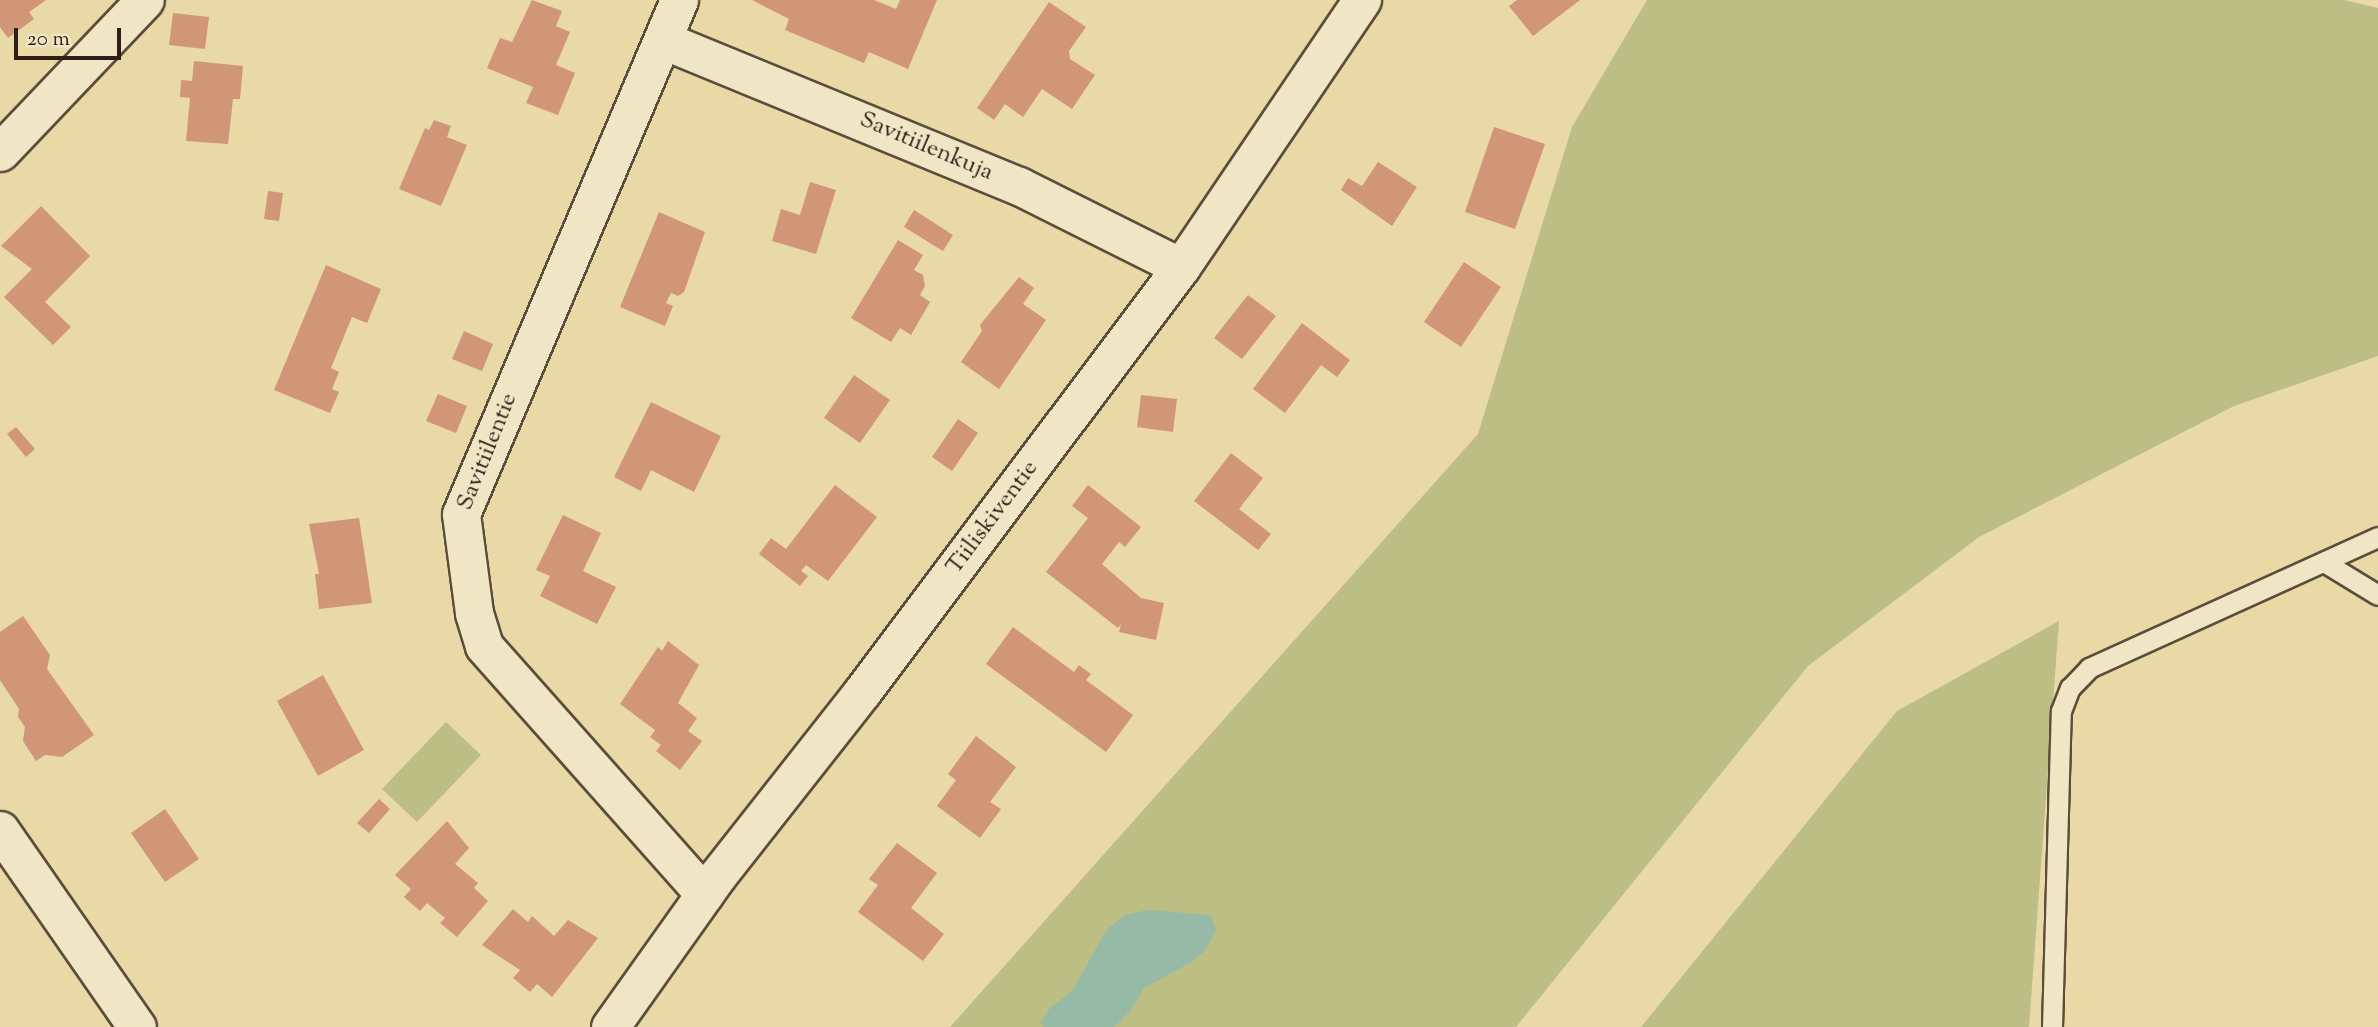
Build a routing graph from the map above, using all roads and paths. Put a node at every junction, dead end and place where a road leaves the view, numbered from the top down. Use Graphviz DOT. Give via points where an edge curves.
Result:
graph roads {
  1 [pos="145,0"];
  2 [pos="679,0"];
  3 [pos="1362,0"];
  4 [pos="665,41"];
  5 [pos="0,152"];
  6 [pos="1181,267"];
  7 [pos="2378,537"];
  8 [pos="2324,562"];
  9 [pos="2378,594"];
  10 [pos="0,830"];
  11 [pos="704,894"];
  12 [pos="137,1027"];
  13 [pos="610,1027"];
  14 [pos="2052,1027"];
  1 -- 5 [label="street"];
  2 -- 4 [label="street, Savitiilentie"];
  3 -- 6 [label="street, Tiiliskiventie"];
  4 -- 6 [label="street, Savitiilenkuja" via="1019,186"];
  4 -- 11 [label="street, Savitiilentie" via="461,514 465,566 484,646"];
  6 -- 11 [label="street, Tiiliskiventie"];
  7 -- 8 [label="lane"];
  8 -- 9 [label="lane"];
  8 -- 14 [label="lane" via="2089,668 2070,688 2061,711"];
  10 -- 12 [label="street"];
  11 -- 13 [label="street, Tiiliskiventie"];
}
